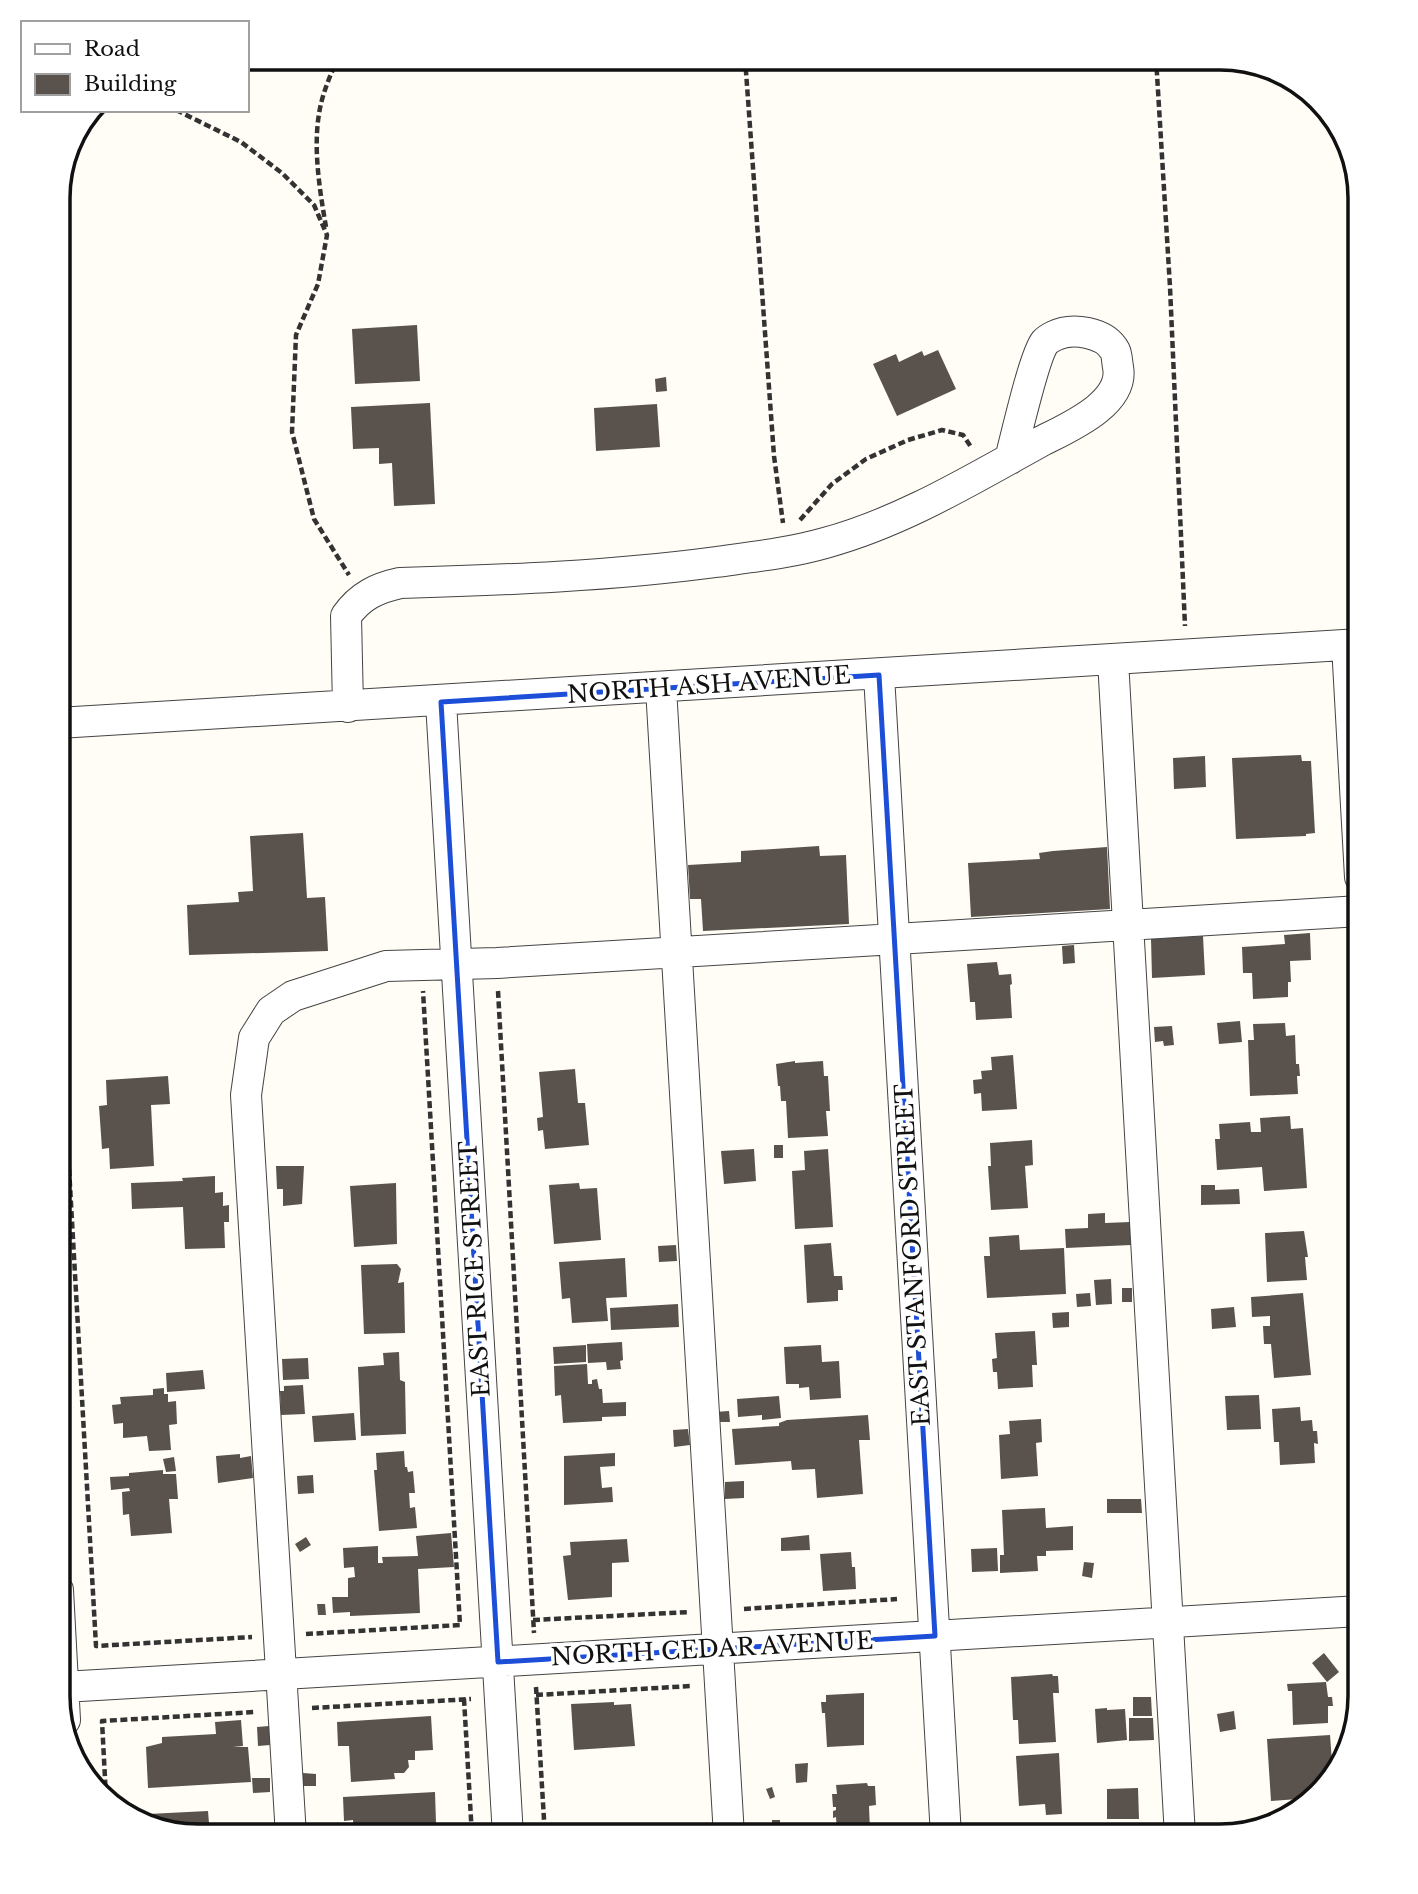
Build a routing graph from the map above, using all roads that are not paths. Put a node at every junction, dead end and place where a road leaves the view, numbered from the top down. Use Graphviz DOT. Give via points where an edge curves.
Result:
graph roads {
  1 [pos="1010,459"];
  2 [pos="1348,645"];
  3 [pos="1113,660"];
  4 [pos="878,674"];
  5 [pos="661,688"];
  6 [pos="441,702"];
  7 [pos="348,707"];
  8 [pos="70,722"];
  9 [pos="1348,912"];
  10 [pos="1129,925"];
  11 [pos="894,939"];
  12 [pos="677,952"];
  13 [pos="457,965"];
  14 [pos="1348,1612"];
  15 [pos="1167,1622"];
  16 [pos="935,1636"];
  17 [pos="718,1649"];
  18 [pos="498,1661"];
  19 [pos="281,1674"];
  20 [pos="70,1687"];
  21 [pos="290,1824"];
  22 [pos="507,1824"];
  23 [pos="728,1824"];
  24 [pos="945,1824"];
  25 [pos="1179,1824"];
  1 -- 7 [label="street" via="881,524 825,543 777,546 578,577 400,583 375,590 346,616"];
  2 -- 3 [label="street, NORTH ASH AVENUE"];
  3 -- 4 [label="street, NORTH ASH AVENUE"];
  3 -- 10 [label="street"];
  4 -- 5 [label="street, NORTH ASH AVENUE"];
  4 -- 11 [label="street, EAST STANFORD STREET"];
  5 -- 6 [label="street, NORTH ASH AVENUE"];
  5 -- 12 [label="street"];
  6 -- 7 [label="street, NORTH ASH AVENUE"];
  6 -- 13 [label="street, EAST RICE STREET"];
  7 -- 8 [label="street, NORTH ASH AVENUE"];
  9 -- 10 [label="street"];
  10 -- 11 [label="street"];
  10 -- 15 [label="street"];
  11 -- 12 [label="street"];
  11 -- 16 [label="street, EAST STANFORD STREET"];
  12 -- 13 [label="street"];
  12 -- 17 [label="street"];
  13 -- 18 [label="street, EAST RICE STREET"];
  13 -- 19 [label="street" via="386,966 293,996 271,1012 254,1038 246,1095"];
  14 -- 15 [label="street, NORTH CEDAR AVENUE"];
  15 -- 16 [label="street, NORTH CEDAR AVENUE"];
  15 -- 25 [label="street"];
  16 -- 17 [label="street, NORTH CEDAR AVENUE"];
  16 -- 24 [label="street, EAST STANFORD STREET"];
  17 -- 18 [label="street, NORTH CEDAR AVENUE"];
  17 -- 23 [label="street"];
  18 -- 19 [label="street, NORTH CEDAR AVENUE"];
  18 -- 22 [label="street, EAST RICE STREET"];
  19 -- 20 [label="street, NORTH CEDAR AVENUE"];
  19 -- 21 [label="street"];
}
